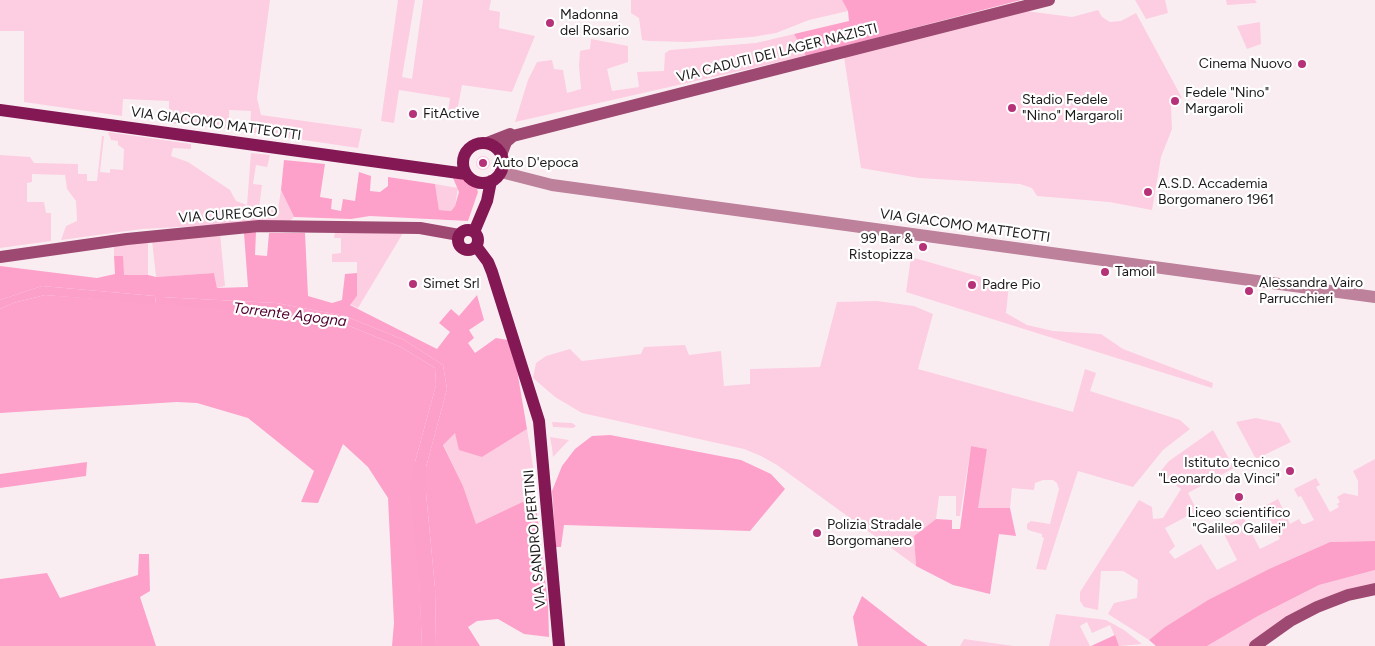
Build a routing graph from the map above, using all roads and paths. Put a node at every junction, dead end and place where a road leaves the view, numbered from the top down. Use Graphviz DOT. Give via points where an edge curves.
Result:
graph roads {
  1 [pos="1048,0"];
  2 [pos="0,110"];
  3 [pos="513,136"];
  4 [pos="487,143"];
  5 [pos="501,154"];
  6 [pos="464,168"];
  7 [pos="492,179"];
  8 [pos="474,232"];
  9 [pos="459,235"];
  10 [pos="476,246"];
  11 [pos="0,257"];
  12 [pos="1375,297"];
  13 [pos="1375,588"];
  14 [pos="559,646"];
  15 [pos="1255,646"];
  1 -- 3 [label="main road, VIA CADUTI DEI LAGER NAZISTI"];
  2 -- 6 [label="main road, VIA GIACOMO MATTEOTTI" via="427,168"];
  3 -- 4 [label="main road, VIA CADUTI DEI LAGER NAZISTI" via="510,134"];
  3 -- 5 [label="main road"];
  4 -- 5 [label="main road"];
  4 -- 6 [label="main road" via="477,143 469,148"];
  5 -- 7 [label="main road" via="503,165"];
  6 -- 7 [label="main road" via="472,181"];
  7 -- 8 [label="main road"];
  7 -- 12 [label="street, VIA GIACOMO MATTEOTTI" via="530,185 552,184"];
  8 -- 9 [label="main road" via="465,230"];
  8 -- 10 [label="main road" via="478,239"];
  9 -- 10 [label="main road" via="458,242 463,249 471,250"];
  9 -- 11 [label="main road, VIA CUREGGIO" via="420,228 244,227 119,239"];
  10 -- 14 [label="main road, VIA SANDRO PERTINI" via="492,272 541,430"];
  13 -- 15 [label="main road" via="1317,607 1290,621"];
}
